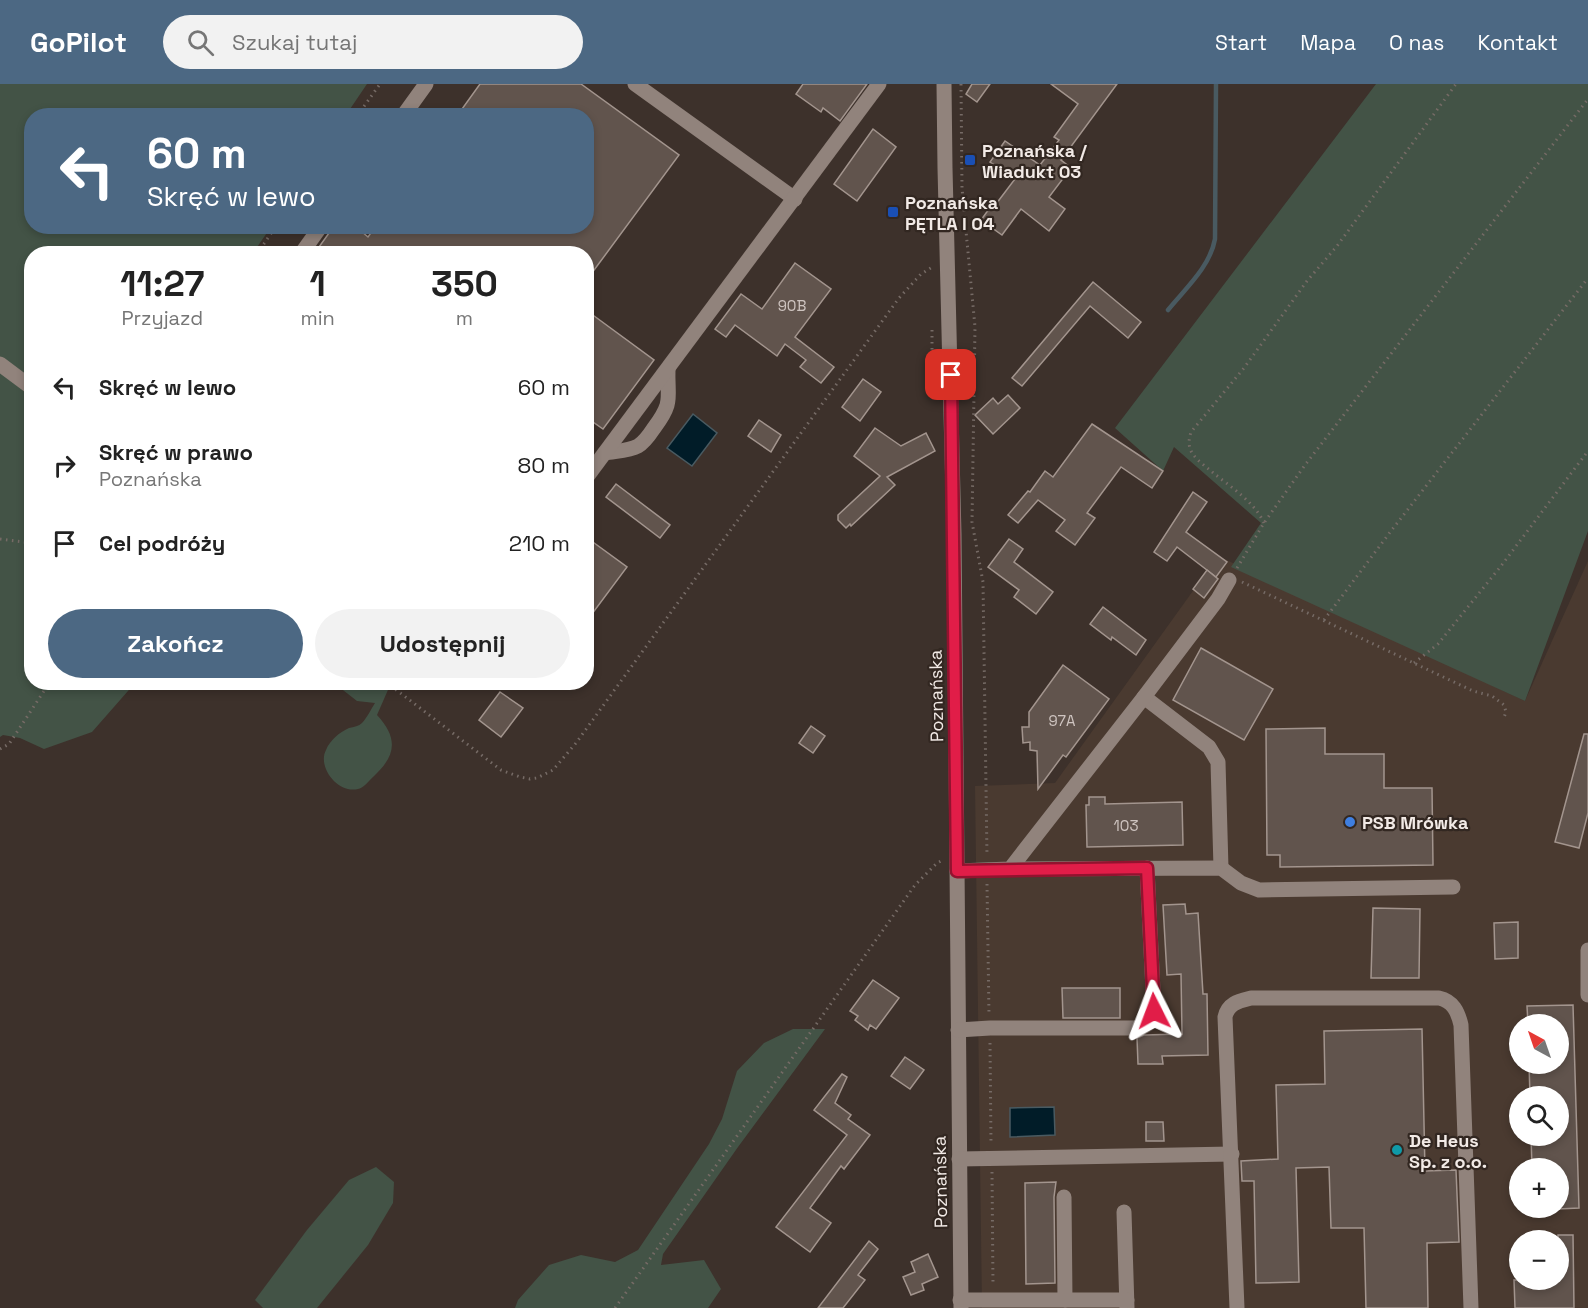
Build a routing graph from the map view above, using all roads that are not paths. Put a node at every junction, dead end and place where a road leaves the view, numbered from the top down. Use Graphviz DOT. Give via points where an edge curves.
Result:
graph roads {
  1 [pos="426,84"];
  2 [pos="635,84"];
  3 [pos="879,84"];
  4 [pos="944,84"];
  5 [pos="409,108"];
  6 [pos="795,199"];
  7 [pos="0,364"];
  8 [pos="668,369"];
  9 [pos="24,383"];
  10 [pos="605,453"];
  11 [pos="594,467"];
  12 [pos="1229,579"];
  13 [pos="1144,697"];
  14 [pos="957,863"];
  15 [pos="1147,868"];
  16 [pos="1221,868"];
  17 [pos="1010,869"];
  18 [pos="1453,887"];
  19 [pos="1588,950"];
  20 [pos="1588,995"];
  21 [pos="958,1030"];
  22 [pos="1232,1154"];
  23 [pos="959,1159"];
  24 [pos="1064,1197"];
  25 [pos="1124,1212"];
  26 [pos="1065,1300"];
  27 [pos="961,1304"];
  28 [pos="1127,1304"];
  29 [pos="1238,1308"];
  30 [pos="1471,1308"];
  1 -- 5 [label="street"];
  2 -- 6 [label="street"];
  3 -- 6 [label="street"];
  4 -- 14 [label="street, Poznańska"];
  6 -- 8 [label="street"];
  7 -- 9 [label="street"];
  8 -- 10 [label="street"];
  8 -- 10 [label="street" via="665,412 647,438 638,446"];
  10 -- 11 [label="street"];
  12 -- 13 [label="street"];
  13 -- 16 [label="street" via="1209,747 1218,762"];
  13 -- 17 [label="street"];
  14 -- 17 [label="street" via="987,870"];
  14 -- 21 [label="street, Poznańska"];
  15 -- 16 [label="street"];
  15 -- 17 [label="street"];
  15 -- 21 [label="street" via="1154,1011 1145,1023 1137,1028"];
  16 -- 18 [label="street" via="1259,890"];
  19 -- 20 [label="street"];
  21 -- 23 [label="street, Poznańska"];
  22 -- 23 [label="street"];
  22 -- 29 [label="street"];
  22 -- 30 [label="street" via="1225,1017 1235,1002 1251,998 1445,1000 1455,1008 1461,1025"];
  23 -- 27 [label="street, Poznańska"];
  24 -- 26 [label="street"];
  25 -- 28 [label="street"];
  26 -- 27 [label="street" via="993,1299"];
  26 -- 28 [label="street"];
}
